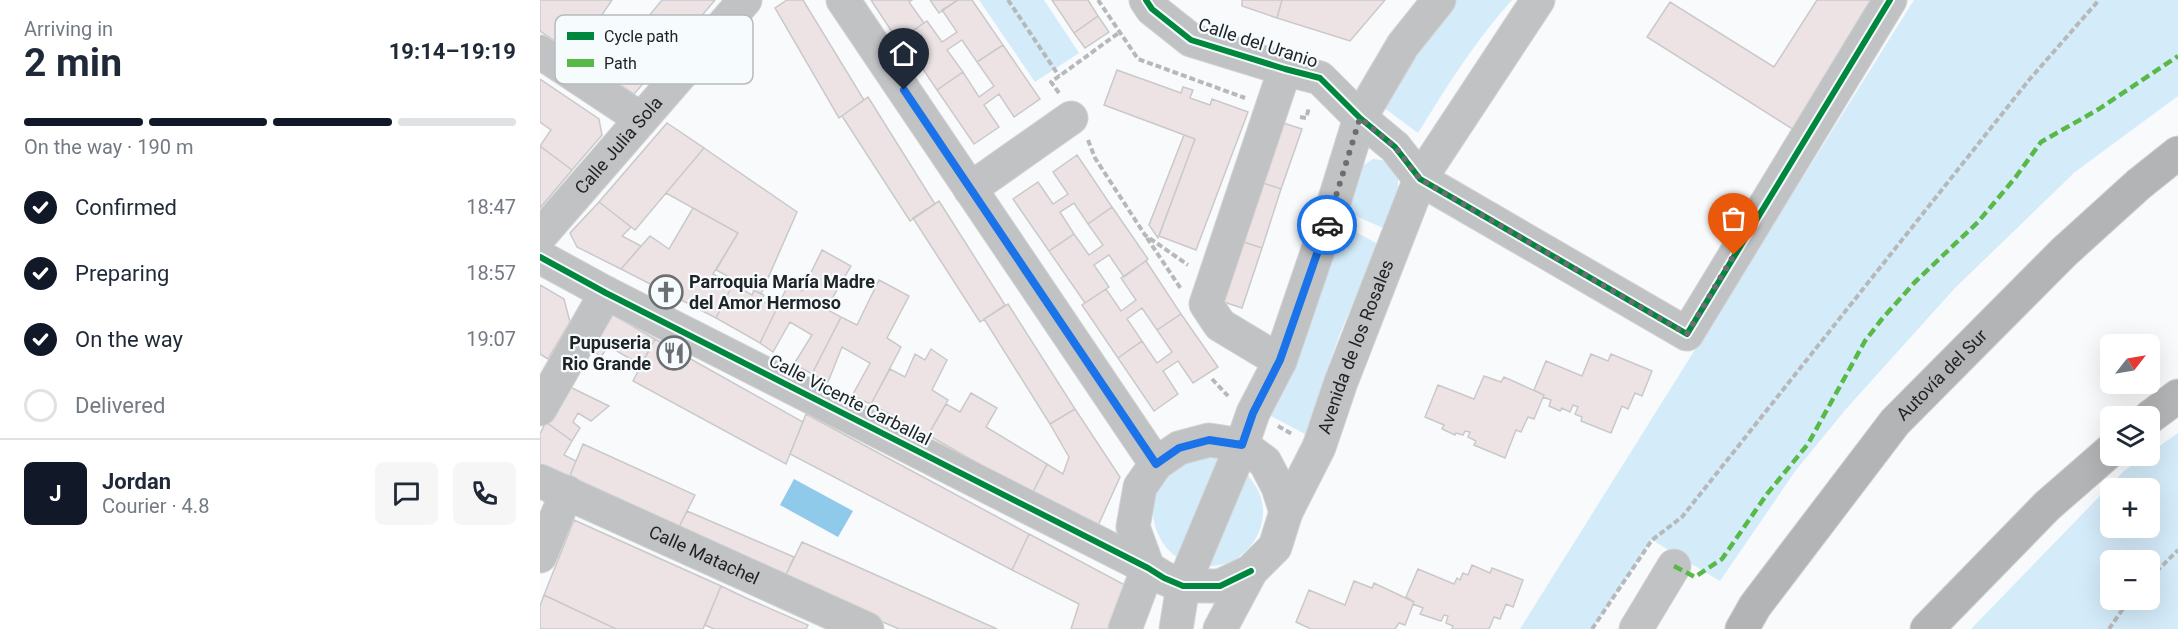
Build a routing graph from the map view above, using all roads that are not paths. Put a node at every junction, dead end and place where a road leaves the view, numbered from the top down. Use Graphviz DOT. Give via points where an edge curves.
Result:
graph roads {
  1 [pos="745,0"];
  2 [pos="843,0"];
  3 [pos="1439,0"];
  4 [pos="1538,0"];
  5 [pos="1890,0"];
  6 [pos="1153,3"];
  7 [pos="732,15"];
  8 [pos="540,52"];
  9 [pos="555,62"];
  10 [pos="1285,69"];
  11 [pos="588,84"];
  12 [pos="672,84"];
  13 [pos="1073,117"];
  14 [pos="1360,118"];
  15 [pos="641,119"];
  16 [pos="2178,153"];
  17 [pos="1420,179"];
  18 [pos="970,189"];
  19 [pos="540,236"];
  20 [pos="540,257"];
  21 [pos="606,293"];
  22 [pos="1280,360"];
  23 [pos="2178,396"];
  24 [pos="540,409"];
  25 [pos="2160,410"];
  26 [pos="1242,445"];
  27 [pos="2100,460"];
  28 [pos="1156,464"];
  29 [pos="554,486"];
  30 [pos="1286,512"];
  31 [pos="540,556"];
  32 [pos="1674,566"];
  33 [pos="1148,568"];
  34 [pos="1251,571"];
  35 [pos="1184,586"];
  36 [pos="867,629"];
  37 [pos="1125,629"];
  38 [pos="1176,629"];
  39 [pos="1206,629"];
  40 [pos="1220,629"];
  41 [pos="1636,629"];
  42 [pos="1742,629"];
  43 [pos="1927,629"];
  1 -- 7 [label="street, Calle Julia Sola"];
  2 -- 18 [label="street"];
  3 -- 14 [label="street" via="1403,45"];
  4 -- 17 [label="street, Avenida de los Rosales"];
  5 -- 17 [label="street" via="1687,334"];
  6 -- 10 [label="street, Calle del Uranio" via="1191,40"];
  8 -- 9 [label="street"];
  10 -- 14 [label="street, Calle del Uranio" via="1320,78"];
  10 -- 22 [label="street, Calle del Uranio" via="1200,290 1220,325"];
  11 -- 15 [label="street"];
  12 -- 15 [label="street, Calle Julia Sola"];
  13 -- 18 [label="street"];
  14 -- 17 [label="street, Calle del Uranio" via="1395,147"];
  14 -- 22 [label="street"];
  15 -- 19 [label="street, Calle Julia Sola"];
  16 -- 42 [label="highway, Autovía del Sur" via="2064,252 1895,422 1755,606"];
  17 -- 30 [label="street, Avenida de los Rosales" via="1319,447"];
  18 -- 28 [label="street"];
  20 -- 21 [label="street, Calle Vicente Carballal"];
  21 -- 24 [label="street"];
  21 -- 33 [label="street, Calle Vicente Carballal"];
  22 -- 26 [label="street" via="1253,413"];
  23 -- 25 [label="highway"];
  26 -- 28 [label="street" via="1209,440 1179,448"];
  26 -- 30 [label="street" via="1265,462"];
  26 -- 35 [label="street"];
  27 -- 43 [label="highway" via="2047,506"];
  28 -- 33 [label="street" via="1140,487 1133,527"];
  29 -- 31 [label="street"];
  29 -- 36 [label="street, Calle Matachel"];
  30 -- 34 [label="street, Avenida de los Rosales" via="1275,547"];
  32 -- 41 [label="street"];
  33 -- 35 [label="street, Avenida de los Rosales"];
  33 -- 37 [label="street"];
  34 -- 35 [label="street, Avenida de los Rosales" via="1220,586"];
  34 -- 40 [label="street, Avenida de los Rosales"];
  35 -- 38 [label="street"];
  35 -- 39 [label="street"];
}
